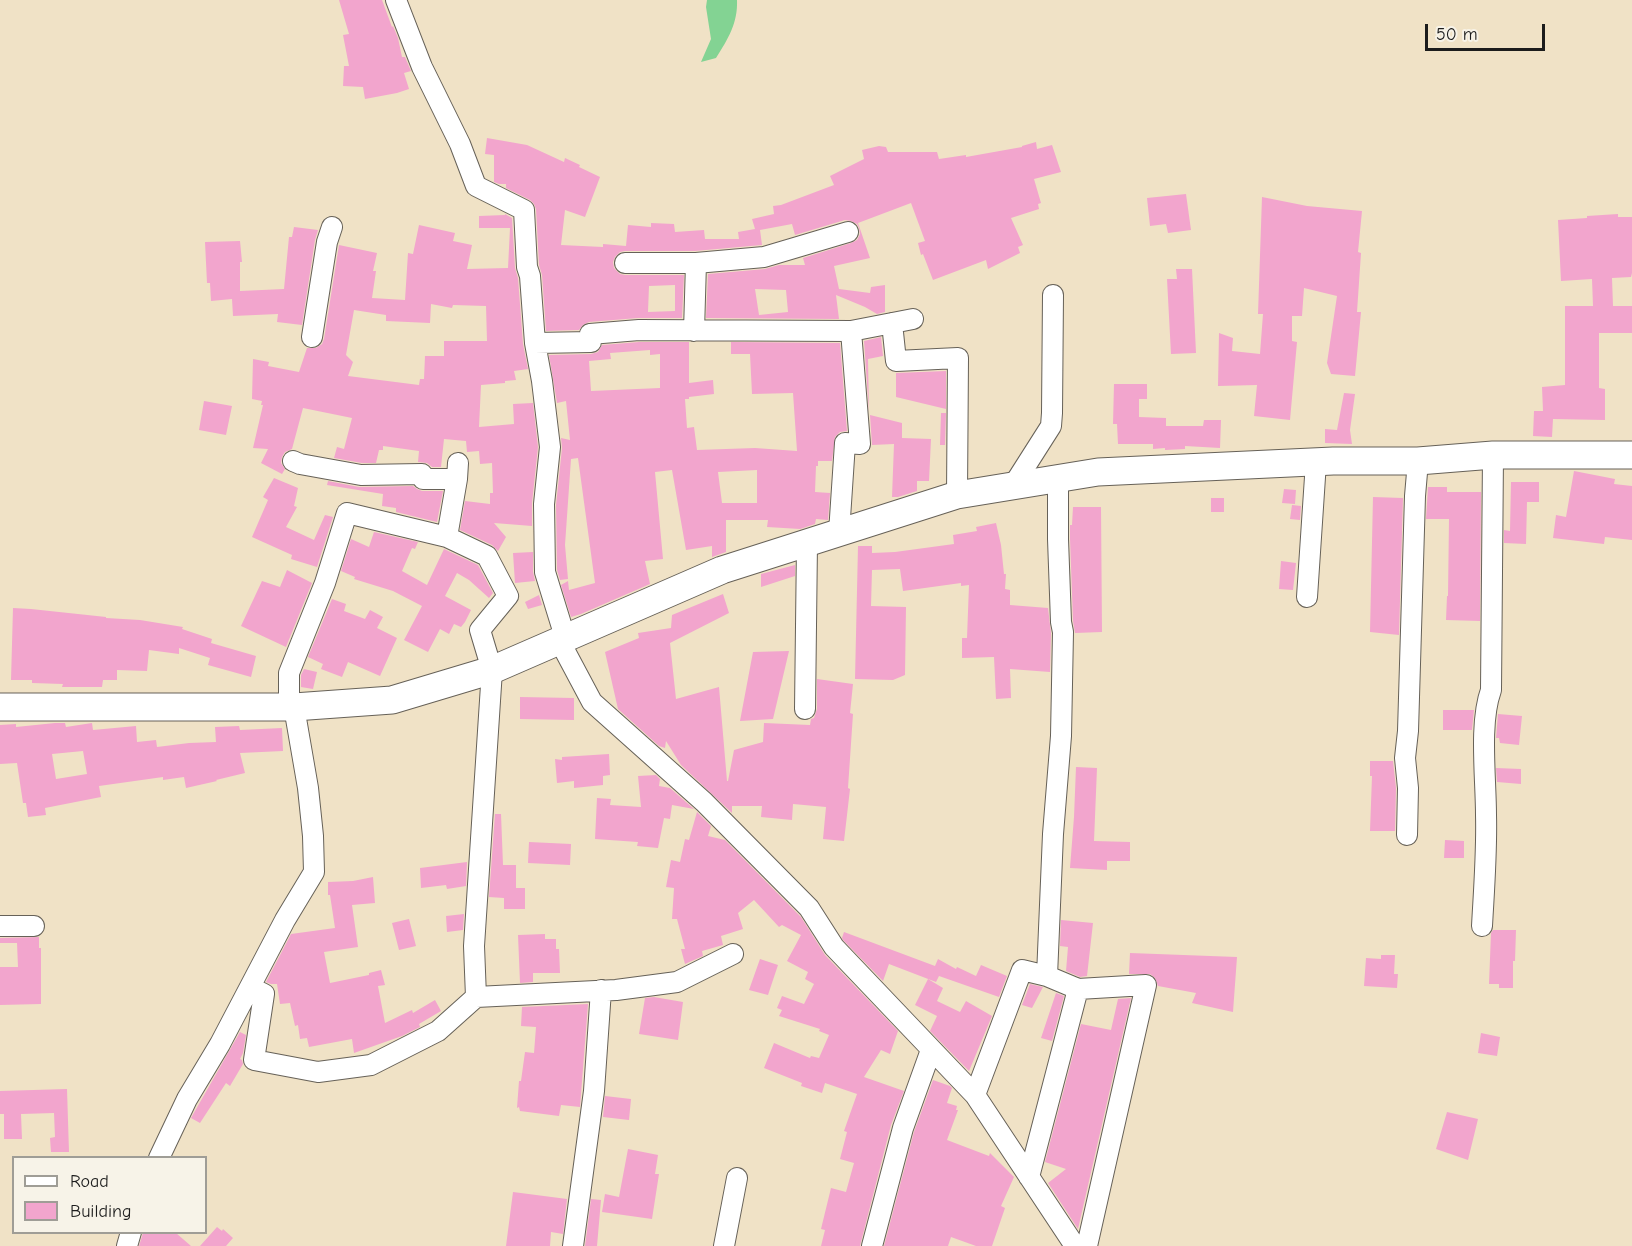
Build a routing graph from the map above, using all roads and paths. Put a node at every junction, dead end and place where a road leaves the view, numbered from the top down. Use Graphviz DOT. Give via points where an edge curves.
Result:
graph roads {
  1 [pos="396,0"];
  2 [pos="332,227"];
  3 [pos="848,232"];
  4 [pos="625,262"];
  5 [pos="696,262"];
  6 [pos="1053,295"];
  7 [pos="913,319"];
  8 [pos="892,323"];
  9 [pos="693,331"];
  10 [pos="851,331"];
  11 [pos="312,337"];
  12 [pos="535,343"];
  13 [pos="1493,455"];
  14 [pos="1632,455"];
  15 [pos="293,461"];
  16 [pos="1418,461"];
  17 [pos="1316,462"];
  18 [pos="1058,479"];
  19 [pos="1016,481"];
  20 [pos="957,495"];
  21 [pos="839,533"];
  22 [pos="447,537"];
  23 [pos="807,543"];
  24 [pos="1307,597"];
  25 [pos="562,639"];
  26 [pos="492,670"];
  27 [pos="0,707"];
  28 [pos="292,707"];
  29 [pos="805,709"];
  30 [pos="1407,835"];
  31 [pos="0,926"];
  32 [pos="34,926"];
  33 [pos="1482,926"];
  34 [pos="733,954"];
  35 [pos="1047,976"];
  36 [pos="250,987"];
  37 [pos="1078,988"];
  38 [pos="601,990"];
  39 [pos="476,997"];
  40 [pos="931,1050"];
  41 [pos="975,1095"];
  42 [pos="160,1156"];
  43 [pos="1029,1177"];
  44 [pos="737,1178"];
  45 [pos="573,1246"];
  46 [pos="724,1246"];
  47 [pos="872,1246"];
  48 [pos="1076,1246"];
  49 [pos="1087,1246"];
  1 -- 12 [label="street" via="476,186 524,210"];
  2 -- 11 [label="street"];
  3 -- 5 [label="street" via="764,257"];
  4 -- 5 [label="street"];
  5 -- 9 [label="street"];
  6 -- 19 [label="street" via="1051,426"];
  7 -- 8 [label="street"];
  8 -- 10 [label="street"];
  8 -- 20 [label="street" via="896,361 958,358"];
  9 -- 10 [label="street"];
  9 -- 12 [label="street" via="639,330 590,334 591,342"];
  10 -- 21 [label="street" via="860,444 845,443"];
  12 -- 25 [label="street" via="550,447 544,504 545,572"];
  13 -- 14 [label="main road"];
  13 -- 16 [label="main road"];
  13 -- 33 [label="street" via="1491,690 1485,746"];
  15 -- 22 [label="street" via="361,474 422,474 423,479 458,471"];
  16 -- 17 [label="main road"];
  16 -- 30 [label="street" via="1405,758"];
  17 -- 18 [label="main road" via="1098,472"];
  17 -- 24 [label="street"];
  18 -- 20 [label="main road"];
  18 -- 35 [label="street" via="1062,725"];
  20 -- 21 [label="main road"];
  21 -- 23 [label="main road"];
  22 -- 26 [label="street" via="487,556 508,596 480,630"];
  22 -- 28 [label="street" via="347,513 289,673"];
  23 -- 25 [label="main road" via="722,570"];
  23 -- 29 [label="street"];
  25 -- 26 [label="main road"];
  25 -- 40 [label="street" via="592,702 704,802 809,908 834,947"];
  26 -- 28 [label="main road" via="392,700"];
  26 -- 39 [label="street" via="474,946"];
  27 -- 28 [label="main road"];
  28 -- 36 [label="street" via="308,788 314,872"];
  31 -- 32 [label="street"];
  34 -- 38 [label="street" via="677,982"];
  35 -- 37 [label="street"];
  35 -- 41 [label="street" via="1022,970"];
  36 -- 39 [label="street" via="264,994 254,1060 318,1072 371,1065 438,1031"];
  36 -- 42 [label="street"];
  37 -- 43 [label="street"];
  37 -- 49 [label="street" via="1146,985"];
  38 -- 39 [label="street"];
  38 -- 45 [label="street" via="594,1091"];
  40 -- 41 [label="street"];
  40 -- 47 [label="street" via="903,1128"];
  41 -- 43 [label="street"];
  43 -- 48 [label="street"];
  44 -- 46 [label="street"];
}
